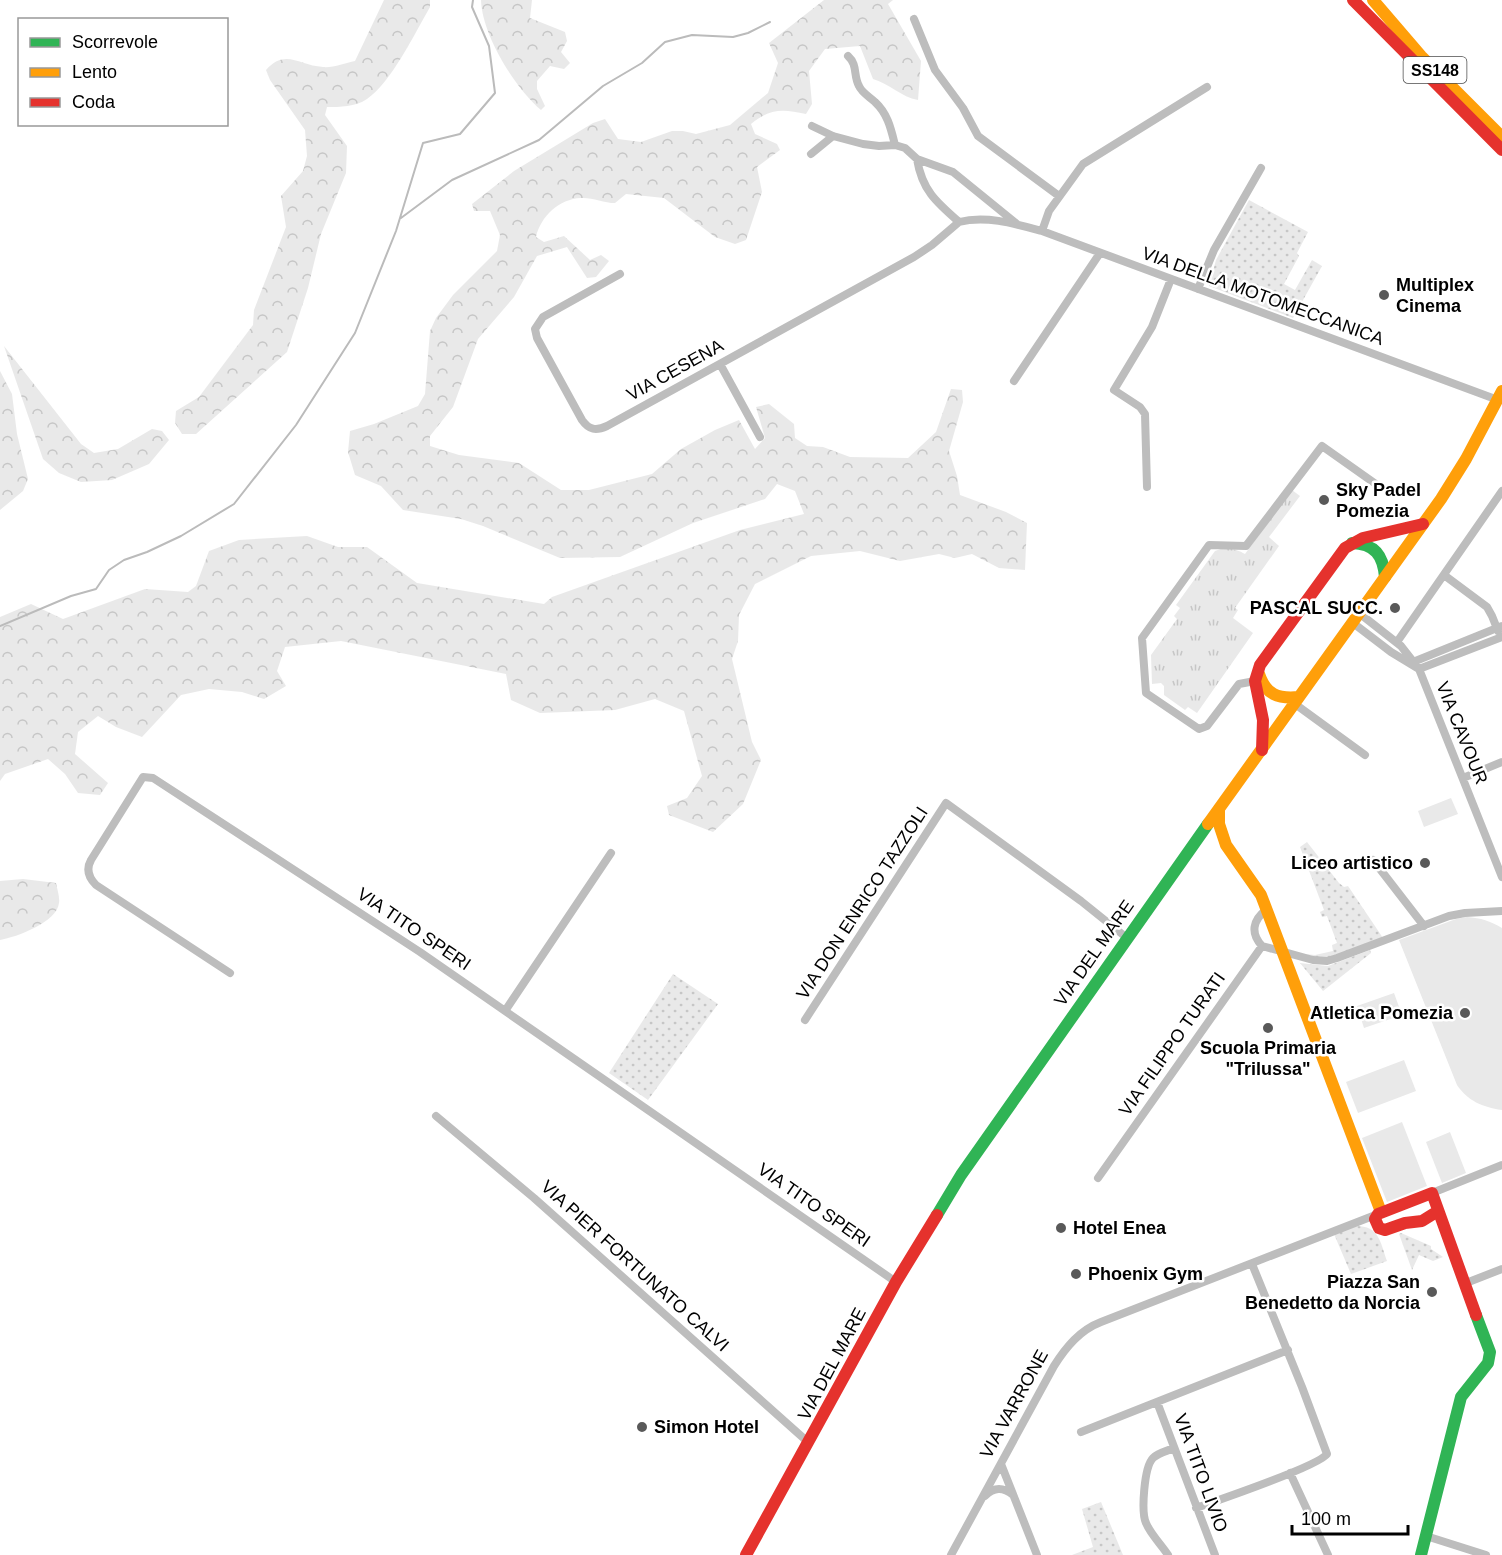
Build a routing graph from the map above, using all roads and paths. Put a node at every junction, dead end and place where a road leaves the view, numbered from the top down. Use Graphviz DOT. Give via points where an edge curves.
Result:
graph roads {
  1 [pos="1353,0"];
  2 [pos="1373,0"];
  3 [pos="1385,0"];
  4 [pos="914,19"];
  5 [pos="848,56"];
  6 [pos="1207,87"];
  7 [pos="1502,122"];
  8 [pos="812,126"];
  9 [pos="833,136"];
  10 [pos="1502,137"];
  11 [pos="895,145"];
  12 [pos="1502,150"];
  13 [pos="811,154"];
  14 [pos="918,159"];
  15 [pos="1261,168"];
  16 [pos="1059,196"];
  17 [pos="959,222"];
  18 [pos="1017,224"];
  19 [pos="1042,231"];
  20 [pos="1100,253"];
  21 [pos="620,274"];
  22 [pos="1171,279"];
  23 [pos="1198,289"];
  24 [pos="720,364"];
  25 [pos="1014,381"];
  26 [pos="1500,395"];
  27 [pos="760,437"];
  28 [pos="1147,487"];
  29 [pos="1380,487"];
  30 [pos="1502,491"];
  31 [pos="1423,524"];
  32 [pos="1380,534"];
  33 [pos="1351,543"];
  34 [pos="1400,556"];
  35 [pos="1444,575"];
  36 [pos="1385,577"];
  37 [pos="1356,618"];
  38 [pos="1499,627"];
  39 [pos="1501,639"];
  40 [pos="1397,642"];
  41 [pos="1413,662"];
  42 [pos="1419,669"];
  43 [pos="1257,675"];
  44 [pos="1297,701"];
  45 [pos="1284,719"];
  46 [pos="1263,720"];
  47 [pos="1273,735"];
  48 [pos="1262,750"];
  49 [pos="1365,755"];
  50 [pos="1502,762"];
  51 [pos="1463,778"];
  52 [pos="1219,810"];
  53 [pos="1195,842"];
  54 [pos="1223,842"];
  55 [pos="611,853"];
  56 [pos="1373,860"];
  57 [pos="1502,876"];
  58 [pos="1266,910"];
  59 [pos="1502,911"];
  60 [pos="1424,926"];
  61 [pos="1127,938"];
  62 [pos="1262,946"];
  63 [pos="1282,952"];
  64 [pos="230,973"];
  65 [pos="505,1011"];
  66 [pos="805,1020"];
  67 [pos="436,1116"];
  68 [pos="1502,1165"];
  69 [pos="1098,1178"];
  70 [pos="1432,1193"];
  71 [pos="1438,1211"];
  72 [pos="1379,1213"];
  73 [pos="1422,1221"];
  74 [pos="1343,1227"];
  75 [pos="1382,1230"];
  76 [pos="1452,1247"];
  77 [pos="1252,1264"];
  78 [pos="1502,1269"];
  79 [pos="896,1282"];
  80 [pos="1466,1283"];
  81 [pos="1288,1350"];
  82 [pos="1157,1402"];
  83 [pos="1081,1432"];
  84 [pos="809,1443"];
  85 [pos="1174,1448"];
  86 [pos="1001,1464"];
  87 [pos="1290,1473"];
  88 [pos="1013,1496"];
  89 [pos="982,1498"];
  90 [pos="1196,1508"];
  91 [pos="1426,1536"];
  92 [pos="746,1555"];
  93 [pos="951,1555"];
  94 [pos="1037,1555"];
  95 [pos="1167,1555"];
  96 [pos="1215,1555"];
  97 [pos="1328,1555"];
  98 [pos="1421,1555"];
  99 [pos="1486,1555"];
  1 -- 12 [label="main road"];
  2 -- 10 [label="main road, SS148" via="1425,60"];
  3 -- 7 [label="main road, SS148" via="1414,35"];
  4 -- 16 [label="street" via="935,70 977,134"];
  5 -- 11 [label="street" via="855,63 860,88 887,118"];
  6 -- 16 [label="street" via="1087,161"];
  8 -- 9 [label="street, VIA DELLA MOTOMECCANICA"];
  9 -- 11 [label="street, VIA DELLA MOTOMECCANICA" via="868,145"];
  9 -- 13 [label="street"];
  11 -- 14 [label="street, VIA DELLA MOTOMECCANICA"];
  14 -- 17 [label="street" via="920,177 929,192"];
  14 -- 18 [label="street, VIA DELLA MOTOMECCANICA" via="954,172"];
  15 -- 23 [label="street" via="1214,250"];
  16 -- 19 [label="street"];
  17 -- 18 [label="street, VIA DELLA MOTOMECCANICA"];
  17 -- 24 [label="street, VIA CESENA" via="914,257"];
  18 -- 19 [label="street, VIA DELLA MOTOMECCANICA"];
  19 -- 20 [label="street, VIA DELLA MOTOMECCANICA"];
  20 -- 22 [label="street, VIA DELLA MOTOMECCANICA"];
  20 -- 25 [label="street"];
  21 -- 24 [label="street, VIA CESENA" via="545,316 536,326 537,338 587,427 596,430 607,426"];
  22 -- 23 [label="street, VIA DELLA MOTOMECCANICA"];
  22 -- 28 [label="street" via="1155,323 1113,390 1145,414"];
  23 -- 26 [label="street, VIA DELLA MOTOMECCANICA"];
  24 -- 27 [label="street"];
  26 -- 31 [label="main road, VIA DEL MARE" via="1466,459"];
  29 -- 43 [label="street" via="1322,446 1246,546 1209,545 1142,638 1146,693 1199,729 1207,726 1239,684"];
  30 -- 35 [label="street"];
  31 -- 32 [label="main road"];
  31 -- 34 [label="main road, VIA DEL MARE"];
  32 -- 33 [label="main road"];
  32 -- 34 [label="main road" via="1395,540"];
  33 -- 36 [label="main road" via="1376,550 1384,561"];
  33 -- 43 [label="main road"];
  34 -- 36 [label="main road, VIA DEL MARE"];
  35 -- 38 [label="street" via="1490,611"];
  35 -- 40 [label="street"];
  36 -- 37 [label="main road, VIA DEL MARE"];
  37 -- 40 [label="street, VIA CAVOUR"];
  37 -- 42 [label="street, VIA CAVOUR" via="1394,654"];
  37 -- 44 [label="main road, VIA DEL MARE"];
  38 -- 39 [label="street"];
  38 -- 41 [label="street"];
  39 -- 42 [label="street"];
  40 -- 41 [label="street, VIA CAVOUR"];
  41 -- 42 [label="street, VIA CAVOUR"];
  42 -- 51 [label="street, VIA CAVOUR"];
  43 -- 44 [label="main road" via="1275,697"];
  43 -- 46 [label="main road"];
  44 -- 45 [label="main road, VIA DEL MARE"];
  44 -- 49 [label="street"];
  45 -- 46 [label="main road"];
  45 -- 47 [label="main road, VIA DEL MARE"];
  46 -- 47 [label="main road"];
  46 -- 48 [label="main road"];
  47 -- 48 [label="main road, VIA DEL MARE"];
  48 -- 52 [label="main road, VIA DEL MARE"];
  50 -- 51 [label="street"];
  51 -- 57 [label="street, VIA CAVOUR"];
  52 -- 53 [label="main road, VIA DEL MARE"];
  52 -- 54 [label="main road" via="1218,828"];
  53 -- 54 [label="main road" via="1209,838"];
  53 -- 61 [label="main road, VIA DEL MARE"];
  54 -- 58 [label="main road" via="1251,877"];
  55 -- 65 [label="street"];
  56 -- 60 [label="street"];
  58 -- 62 [label="street" via="1258,917 1254,929"];
  58 -- 63 [label="main road"];
  59 -- 60 [label="street" via="1459,914"];
  60 -- 63 [label="street" via="1331,960"];
  61 -- 66 [label="street, VIA DON ENRICO TAZZOLI" via="946,803"];
  61 -- 79 [label="main road, VIA DEL MARE" via="972,1158"];
  62 -- 63 [label="street"];
  62 -- 69 [label="street, VIA FILIPPO TURATI"];
  63 -- 72 [label="main road"];
  64 -- 65 [label="street, VIA TITO SPERI" via="91,879 90,863 143,777 153,778 399,937"];
  65 -- 79 [label="street, VIA TITO SPERI"];
  67 -- 84 [label="street, VIA PIER FORTUNATO CALVI"];
  68 -- 70 [label="street, VIA VARRONE"];
  70 -- 71 [label="main road"];
  70 -- 72 [label="main road, VIA VARRONE"];
  71 -- 73 [label="main road"];
  71 -- 76 [label="main road"];
  72 -- 74 [label="street, VIA VARRONE"];
  72 -- 75 [label="main road" via="1375,1221"];
  73 -- 75 [label="main road"];
  73 -- 76 [label="main road" via="1439,1231"];
  74 -- 75 [label="street, VIA VARRONE" via="1363,1225"];
  74 -- 77 [label="street, VIA VARRONE"];
  76 -- 80 [label="main road"];
  77 -- 81 [label="street"];
  77 -- 86 [label="street, VIA VARRONE" via="1085,1331 1054,1366"];
  78 -- 80 [label="street"];
  79 -- 84 [label="main road, VIA DEL MARE"];
  80 -- 91 [label="main road" via="1490,1356 1461,1397"];
  81 -- 82 [label="street"];
  81 -- 87 [label="street" via="1327,1453"];
  82 -- 83 [label="street"];
  82 -- 85 [label="street, VIA TITO LIVIO"];
  84 -- 92 [label="main road, VIA DEL MARE"];
  85 -- 90 [label="street, VIA TITO LIVIO"];
  85 -- 95 [label="street" via="1150,1462 1143,1507 1147,1525"];
  86 -- 88 [label="street"];
  86 -- 89 [label="street, VIA VARRONE"];
  87 -- 90 [label="street"];
  87 -- 97 [label="street"];
  88 -- 89 [label="street" via="998,1489"];
  88 -- 94 [label="street"];
  89 -- 93 [label="street, VIA VARRONE"];
  90 -- 96 [label="street, VIA TITO LIVIO"];
  91 -- 98 [label="main road"];
  91 -- 99 [label="street"];
}
